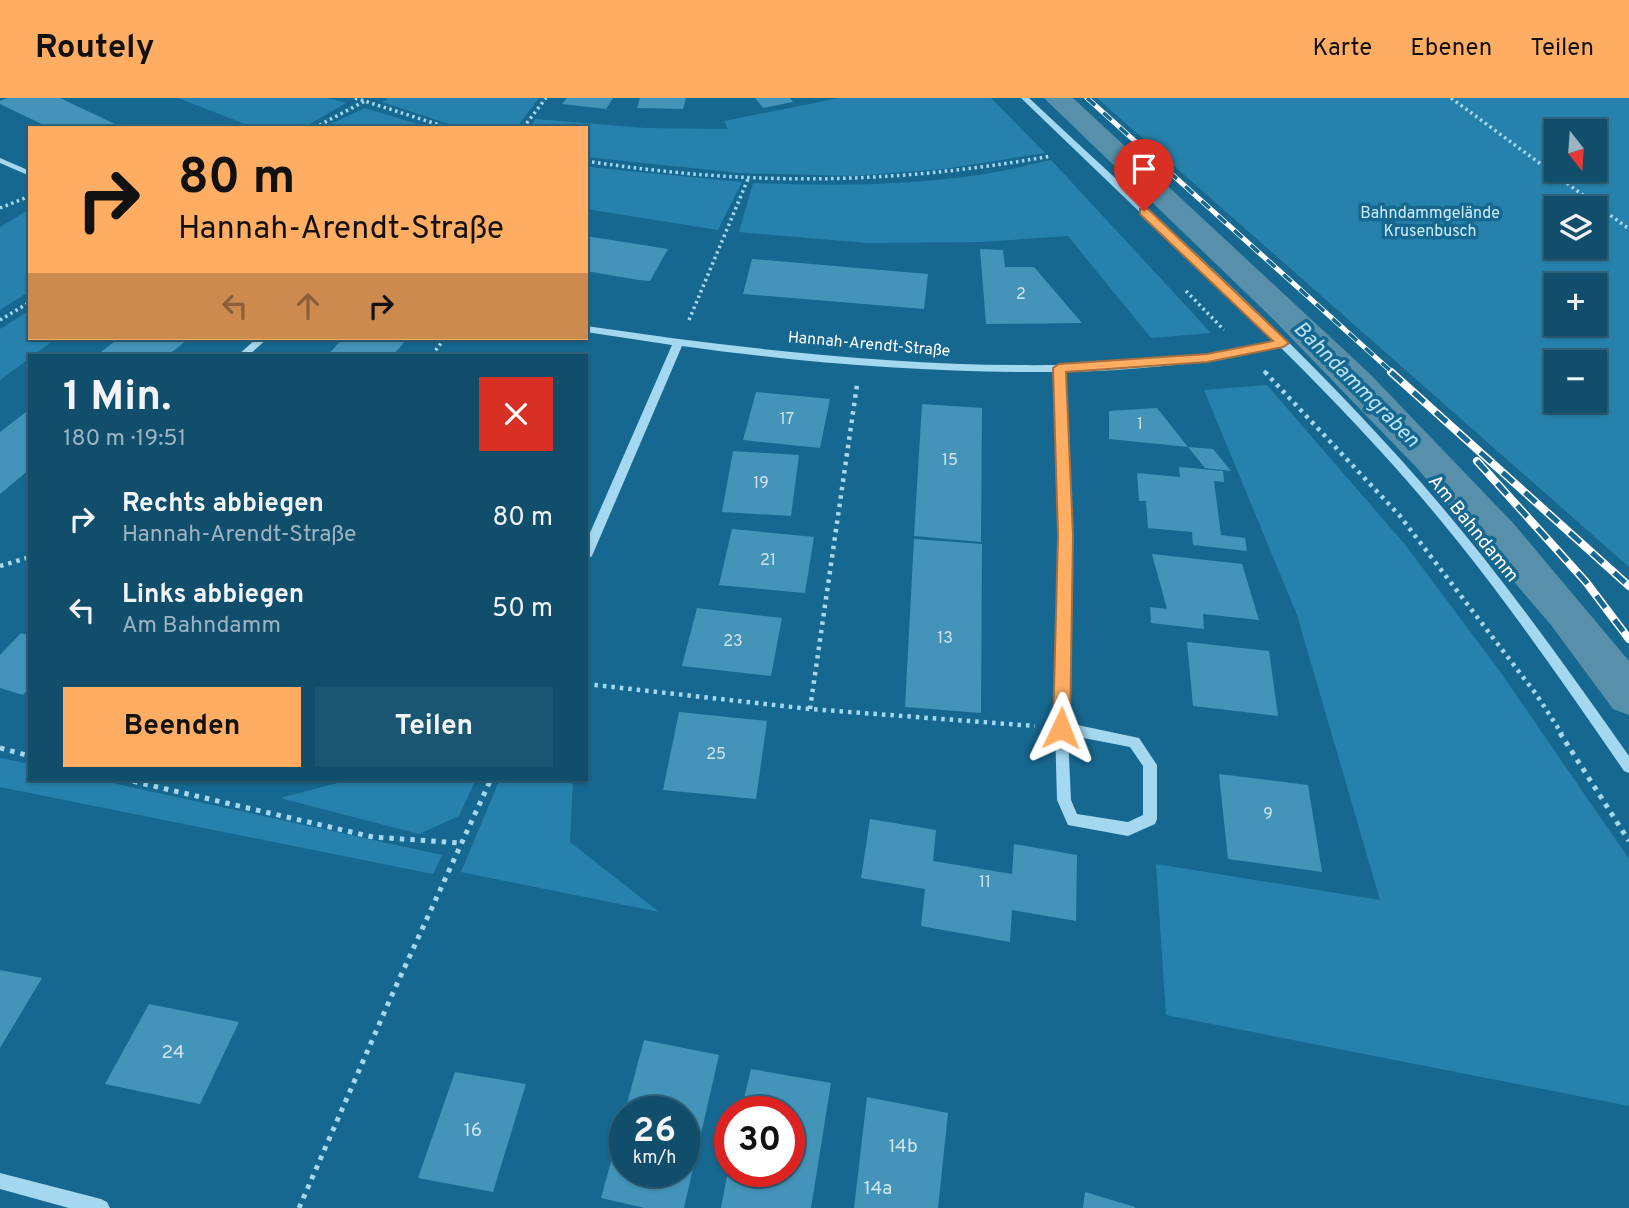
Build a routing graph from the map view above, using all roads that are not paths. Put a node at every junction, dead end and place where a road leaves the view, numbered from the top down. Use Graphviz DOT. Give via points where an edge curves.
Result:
graph roads {
  1 [pos="1025,98"];
  2 [pos="0,160"];
  3 [pos="28,173"];
  4 [pos="588,329"];
  5 [pos="261,340"];
  6 [pos="678,343"];
  7 [pos="1283,343"];
  8 [pos="244,354"];
  9 [pos="1059,368"];
  10 [pos="588,551"];
  11 [pos="1061,728"];
  12 [pos="1629,767"];
  13 [pos="0,1181"];
  14 [pos="101,1208"];
  1 -- 7 [label="street, Am Bahndamm"];
  2 -- 3 [label="street"];
  4 -- 6 [label="street, Hannah-Arendt-Straße"];
  5 -- 8 [label="street"];
  6 -- 9 [label="street, Hannah-Arendt-Straße" via="948,368"];
  6 -- 10 [label="street"];
  7 -- 9 [label="street, Hannah-Arendt-Straße" via="1165,363"];
  7 -- 12 [label="street, Am Bahndamm" via="1437,508"];
  9 -- 11 [label="street" via="1065,536"];
  11 -- 11 [label="street" via="1064,800 1073,820 1128,829 1150,819 1150,765 1134,742"];
  13 -- 14 [label="street"];
}
